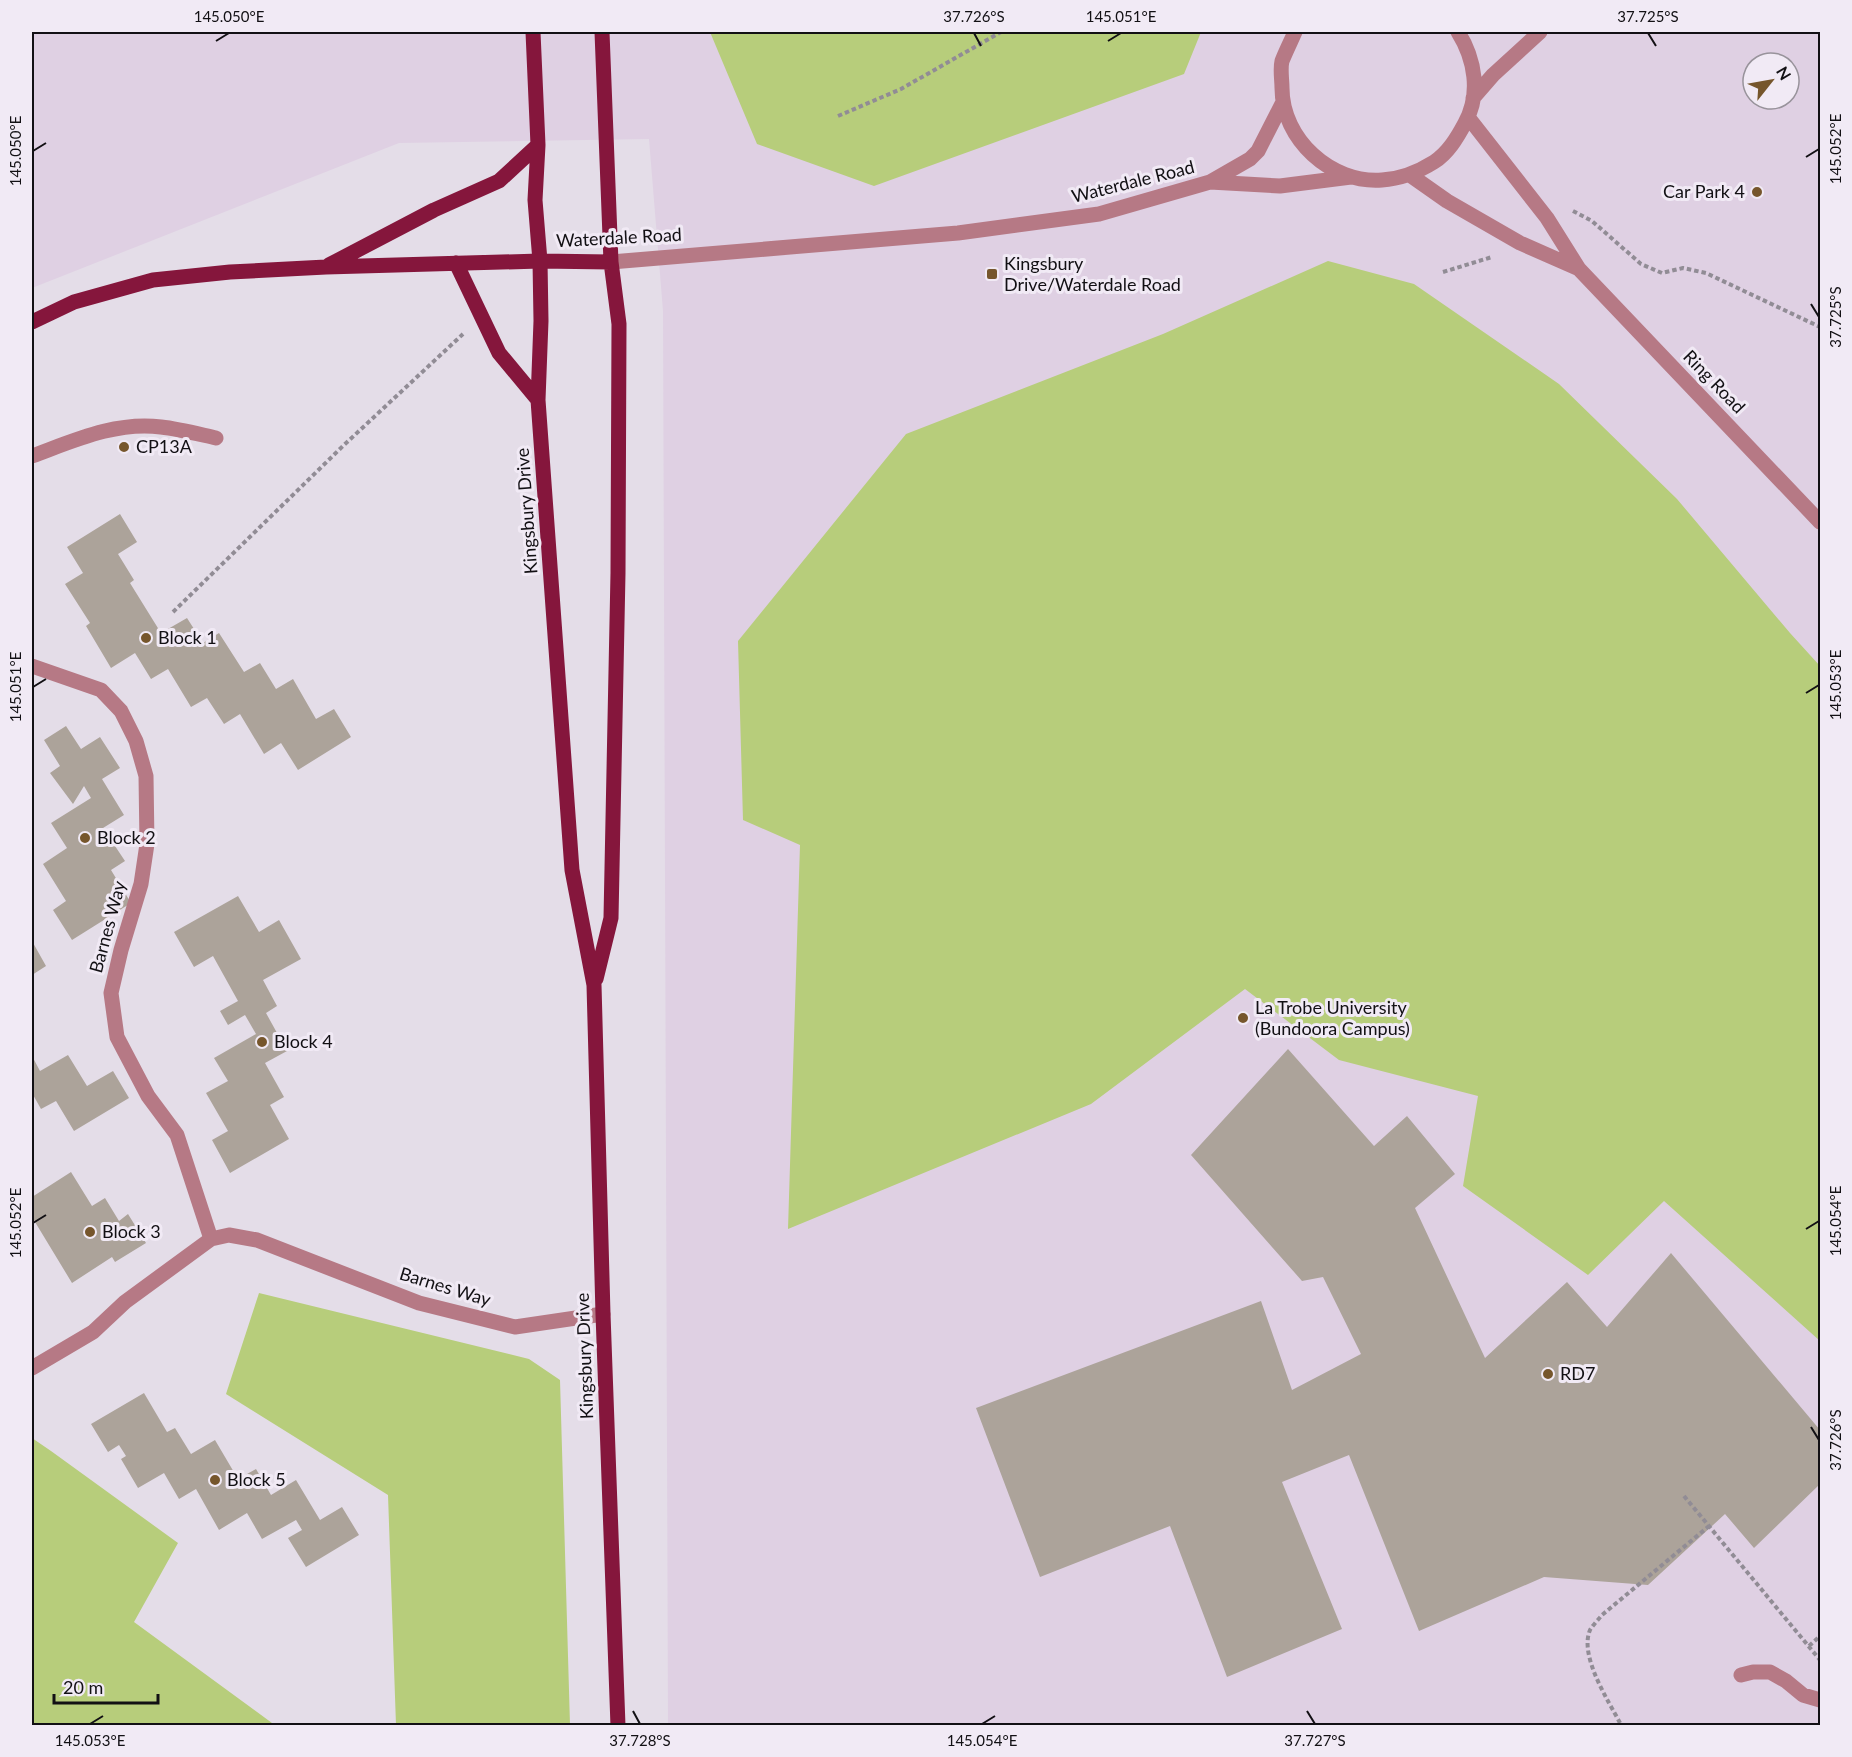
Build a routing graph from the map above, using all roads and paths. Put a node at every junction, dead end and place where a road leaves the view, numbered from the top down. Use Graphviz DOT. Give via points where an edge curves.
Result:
graph roads {
  1 [pos="533,32"];
  2 [pos="602,32"];
  3 [pos="1001,32"];
  4 [pos="1295,32"];
  5 [pos="1458,32"];
  6 [pos="1540,32"];
  7 [pos="1473,98"];
  8 [pos="1282,104"];
  9 [pos="838,116"];
  10 [pos="1468,117"];
  11 [pos="538,145"];
  12 [pos="1410,175"];
  13 [pos="1352,177"];
  14 [pos="1210,182"];
  15 [pos="1547,218"];
  16 [pos="1520,243"];
  17 [pos="540,261"];
  18 [pos="611,262"];
  19 [pos="456,263"];
  20 [pos="326,267"];
  21 [pos="1579,269"];
  22 [pos="1443,272"];
  23 [pos="32,322"];
  24 [pos="1821,327"];
  25 [pos="466,332"];
  26 [pos="538,400"];
  27 [pos="216,438"];
  28 [pos="32,456"];
  29 [pos="1821,522"];
  30 [pos="173,612"];
  31 [pos="32,666"];
  32 [pos="594,985"];
  33 [pos="211,1239"];
  34 [pos="603,1314"];
  35 [pos="32,1368"];
  36 [pos="1684,1496"];
  37 [pos="1709,1526"];
  38 [pos="1821,1636"];
  39 [pos="1809,1646"];
  40 [pos="1821,1660"];
  41 [pos="1742,1675"];
  42 [pos="1821,1700"];
  43 [pos="1620,1723"];
  44 [pos="618,1725"];
  1 -- 11 [label="main road, Kingsbury Drive"];
  2 -- 18 [label="main road, Kingsbury Drive"];
  3 -- 9 [label="path" via="901,89"];
  4 -- 8 [label="street" via="1282,63"];
  5 -- 7 [label="street" via="1467,45 1474,71"];
  6 -- 7 [label="street"];
  7 -- 10 [label="street"];
  8 -- 13 [label="street" via="1292,129 1307,150"];
  8 -- 14 [label="street, Waterdale Road" via="1251,159"];
  10 -- 12 [label="street" via="1455,141 1435,161"];
  10 -- 15 [label="street, Ring Road"];
  11 -- 17 [label="main road, Kingsbury Drive" via="535,200"];
  11 -- 20 [label="main road" via="500,181 434,210"];
  12 -- 13 [label="street" via="1381,180"];
  12 -- 16 [label="street, Ring Road"];
  13 -- 14 [label="street, Waterdale Road" via="1280,186"];
  14 -- 18 [label="street, Waterdale Road" via="1099,214 970,232"];
  15 -- 21 [label="street, Ring Road"];
  15 -- 24 [label="path" via="1561,209 1572,210 1592,221 1641,264 1662,273 1683,268 1706,273"];
  16 -- 21 [label="street, Ring Road"];
  16 -- 22 [label="path"];
  17 -- 18 [label="main road, Waterdale Road"];
  17 -- 19 [label="main road, Waterdale Road"];
  17 -- 26 [label="main road, Kingsbury Drive"];
  18 -- 32 [label="main road, Kingsbury Drive" via="619,324 611,918"];
  19 -- 20 [label="main road, Waterdale Road"];
  19 -- 26 [label="main road" via="499,353"];
  20 -- 23 [label="main road, Waterdale Road" via="153,280 74,302"];
  21 -- 29 [label="street, Ring Road"];
  25 -- 30 [label="path"];
  26 -- 32 [label="main road, Kingsbury Drive" via="573,870"];
  27 -- 28 [label="street" via="140,426 92,434"];
  31 -- 33 [label="street, Barnes Way" via="101,690 121,711 136,741 146,776 147,844 141,884 111,993 117,1037 148,1096 177,1135"];
  32 -- 34 [label="main road, Kingsbury Drive"];
  33 -- 34 [label="street, Barnes Way" via="229,1235 257,1240 419,1303 514,1327"];
  33 -- 35 [label="street" via="125,1302 93,1332"];
  34 -- 44 [label="main road, Kingsbury Drive"];
  36 -- 37 [label="path"];
  37 -- 39 [label="path"];
  37 -- 43 [label="path" via="1602,1615 1590,1630 1587,1648"];
  38 -- 39 [label="path"];
  39 -- 40 [label="path"];
  41 -- 42 [label="street" via="1770,1672 1803,1695"];
}
